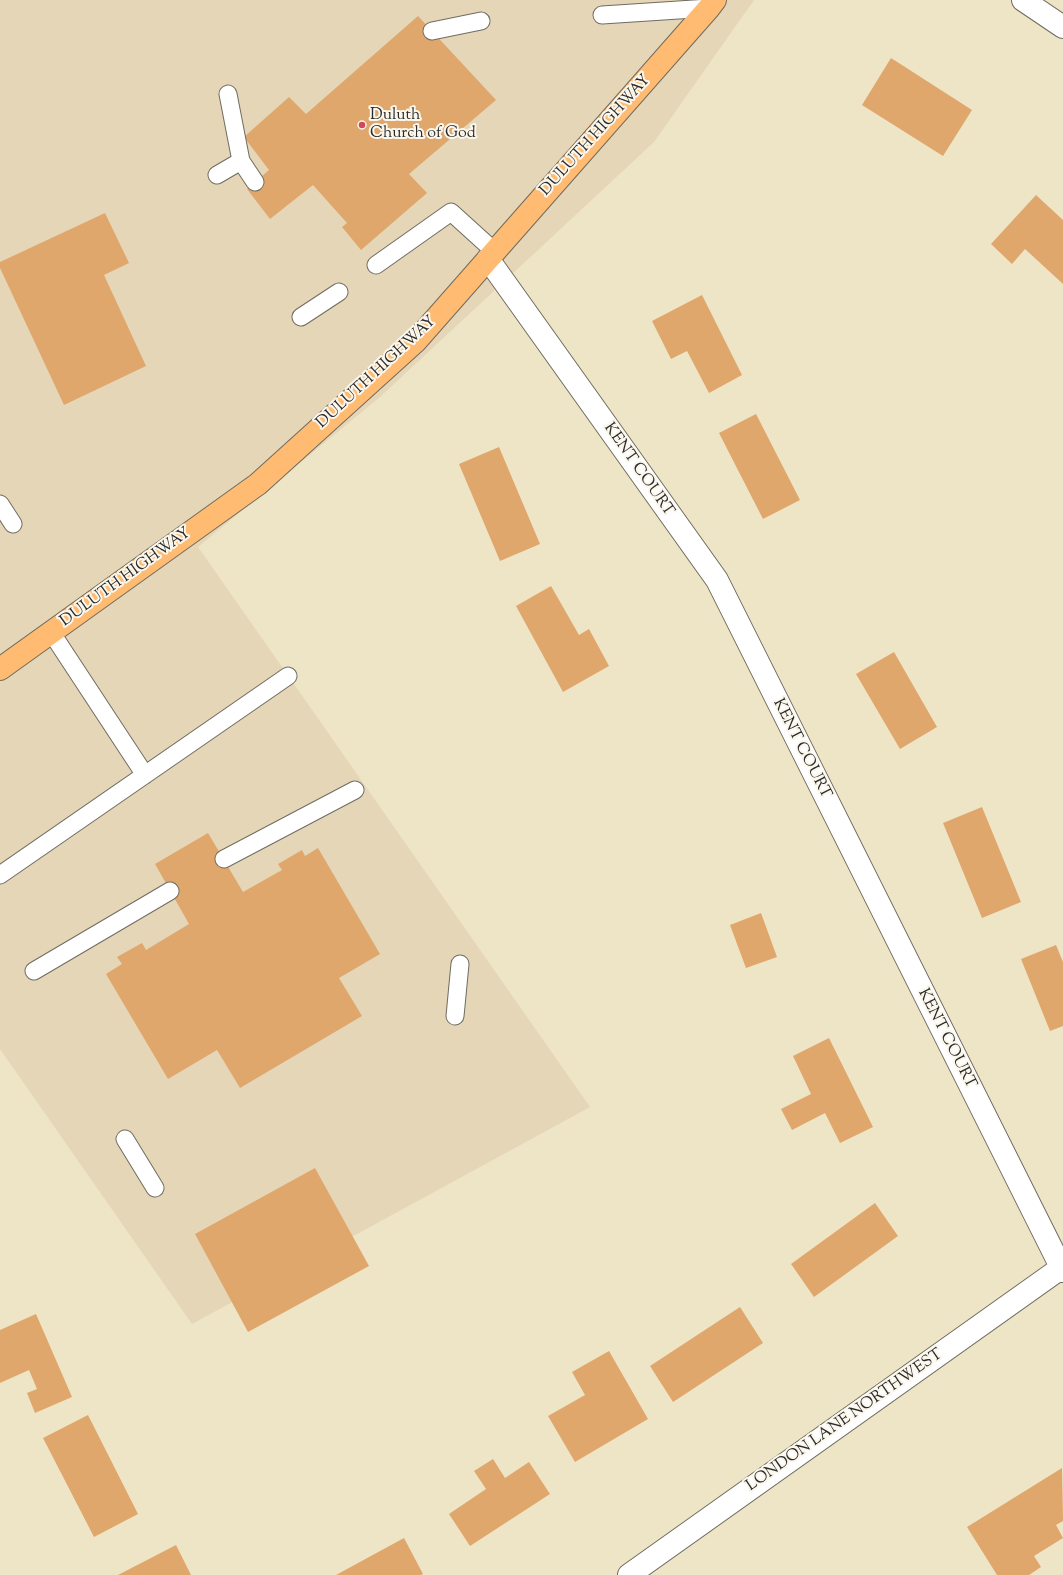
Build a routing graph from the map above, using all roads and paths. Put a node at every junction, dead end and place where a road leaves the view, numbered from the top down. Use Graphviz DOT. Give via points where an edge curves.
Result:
graph roads {
  1 [pos="1023,0"];
  2 [pos="712,4"];
  3 [pos="602,15"];
  4 [pos="481,21"];
  5 [pos="1063,27"];
  6 [pos="432,31"];
  7 [pos="228,94"];
  8 [pos="240,161"];
  9 [pos="217,175"];
  10 [pos="255,182"];
  11 [pos="491,255"];
  12 [pos="376,265"];
  13 [pos="339,292"];
  14 [pos="301,317"];
  15 [pos="0,504"];
  16 [pos="13,524"];
  17 [pos="51,632"];
  18 [pos="0,669"];
  19 [pos="288,676"];
  20 [pos="145,776"];
  21 [pos="355,790"];
  22 [pos="224,859"];
  23 [pos="0,875"];
  24 [pos="170,891"];
  25 [pos="460,964"];
  26 [pos="34,971"];
  27 [pos="455,1016"];
  28 [pos="125,1139"];
  29 [pos="155,1188"];
  30 [pos="1062,1269"];
  31 [pos="629,1575"];
  1 -- 5 [label="street"];
  2 -- 3 [label="lane"];
  2 -- 11 [label="main road, DULUTH HIGHWAY"];
  4 -- 6 [label="lane"];
  7 -- 8 [label="lane"];
  8 -- 9 [label="lane"];
  8 -- 10 [label="lane"];
  11 -- 12 [label="lane" via="450,212"];
  11 -- 17 [label="main road, DULUTH HIGHWAY" via="416,341 258,484"];
  11 -- 30 [label="street, KENT COURT" via="717,580"];
  13 -- 14 [label="lane"];
  15 -- 16 [label="lane"];
  17 -- 18 [label="main road, DULUTH HIGHWAY"];
  17 -- 20 [label="lane"];
  19 -- 20 [label="lane"];
  20 -- 23 [label="lane"];
  21 -- 22 [label="lane"];
  24 -- 26 [label="lane"];
  25 -- 27 [label="lane"];
  28 -- 29 [label="lane"];
  30 -- 31 [label="street, LONDON LANE NORTHWEST"];
}
